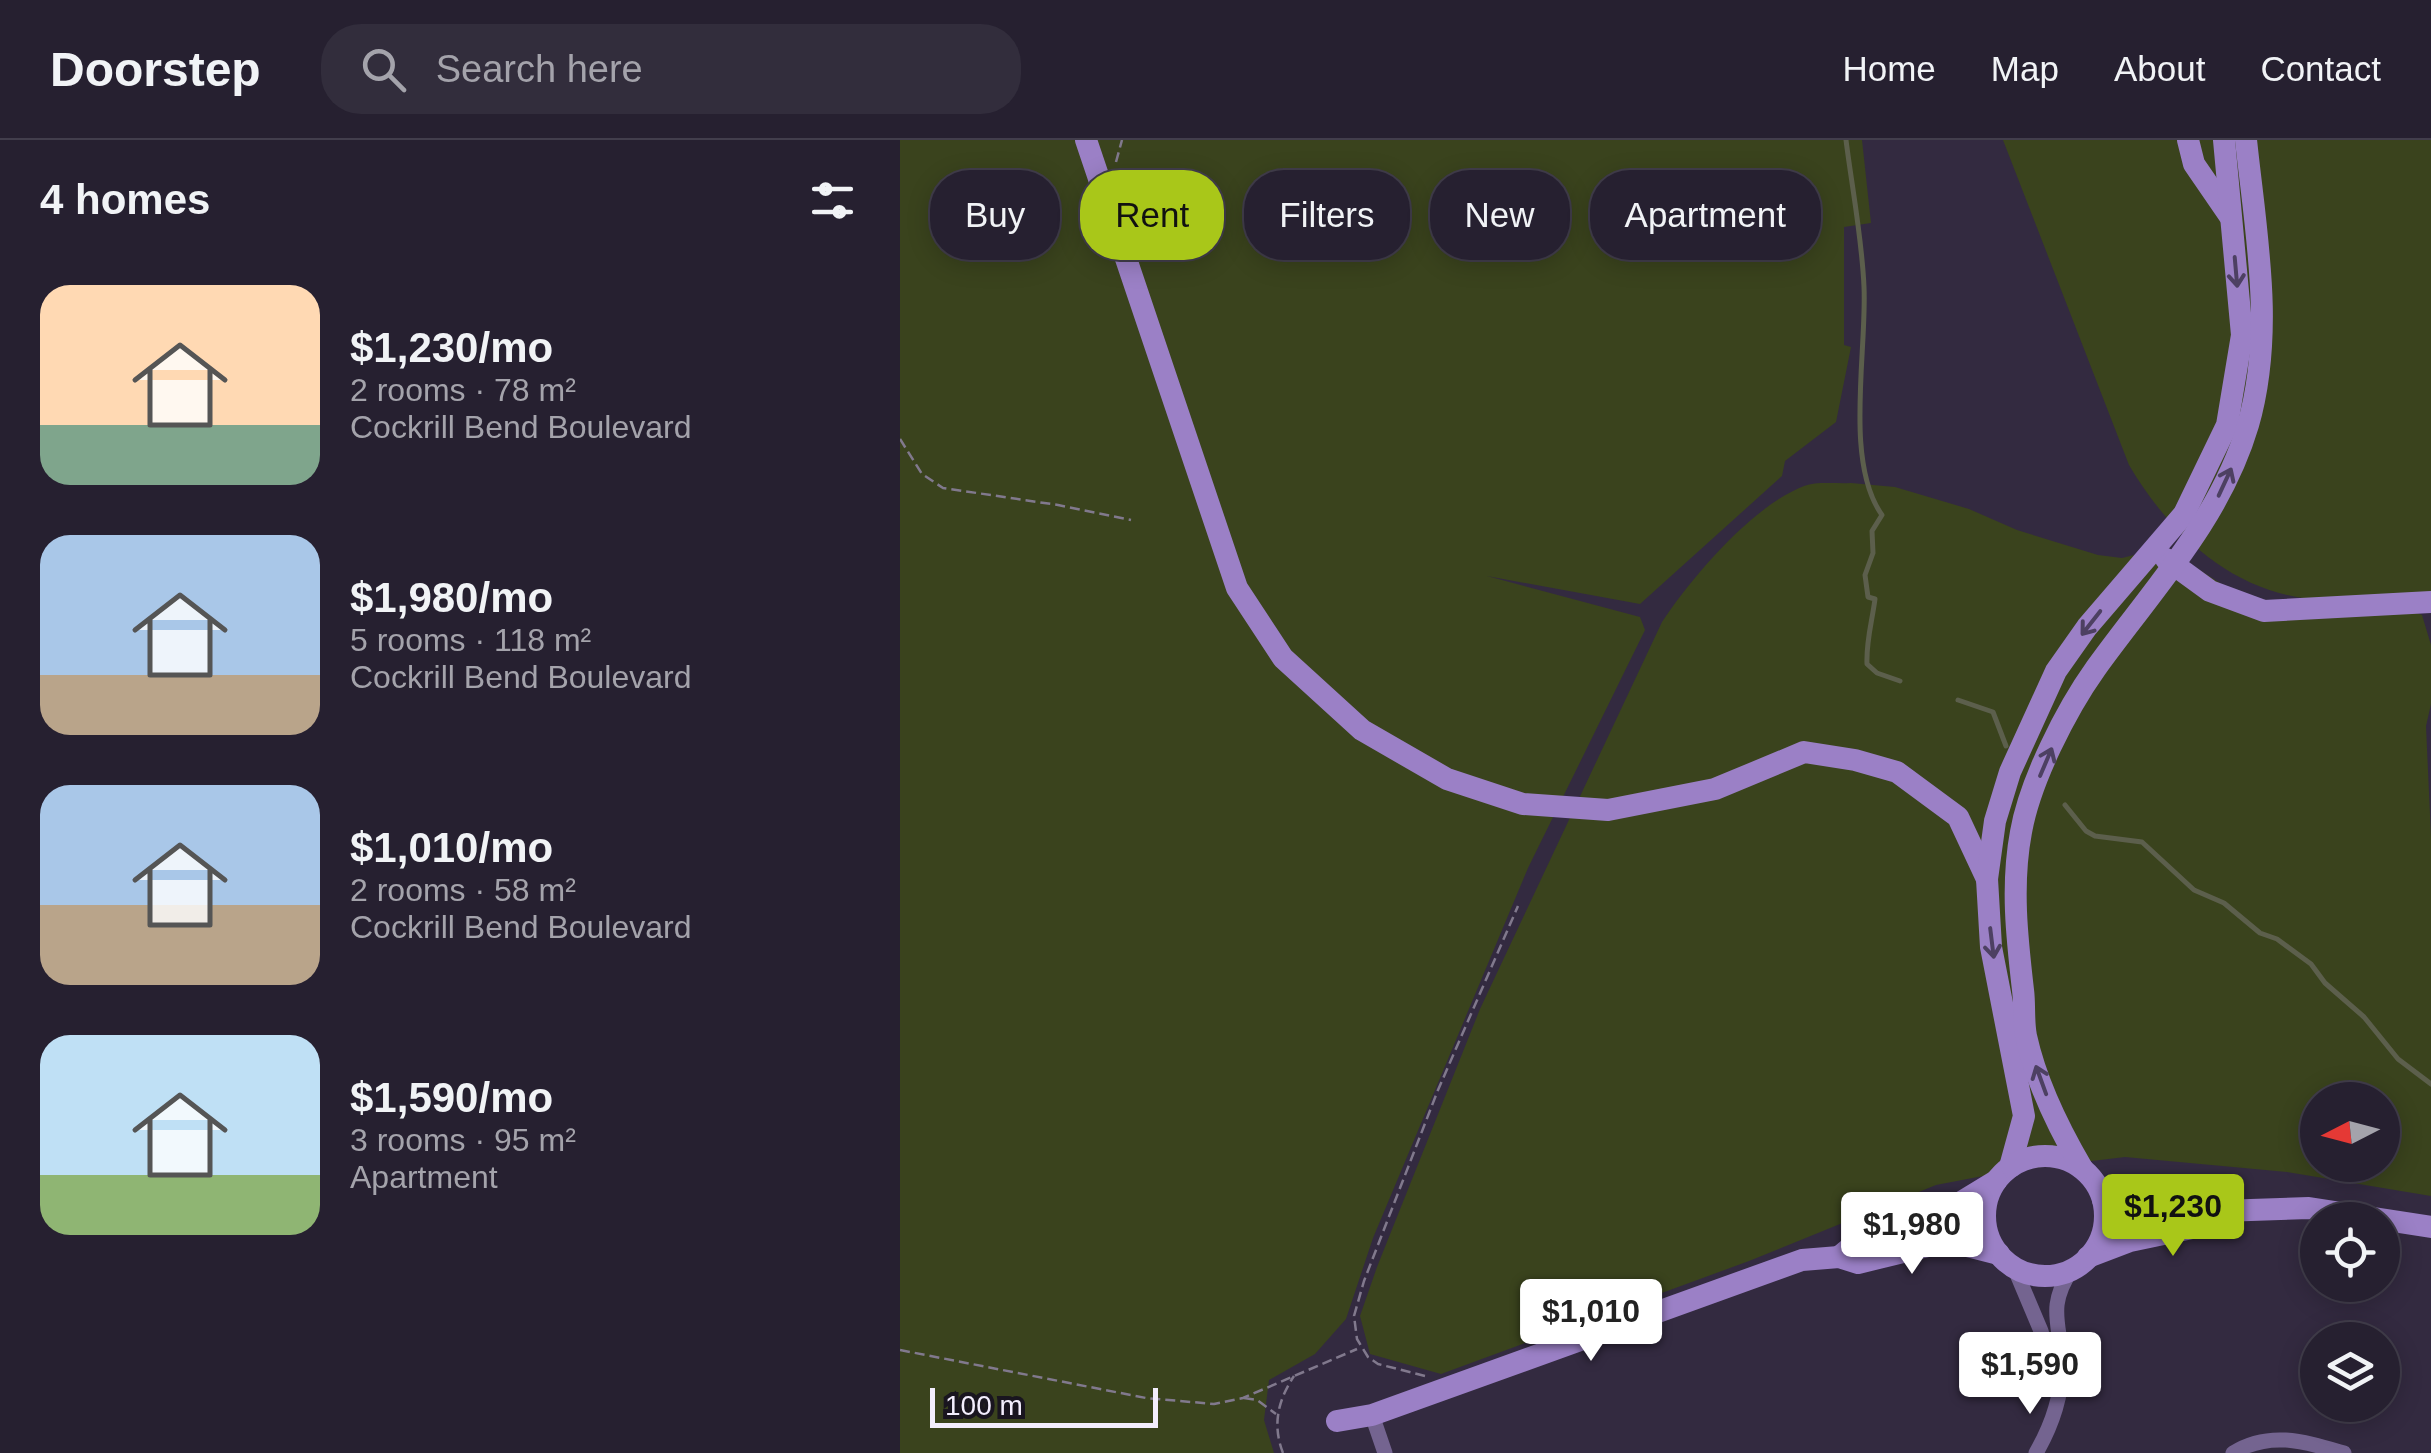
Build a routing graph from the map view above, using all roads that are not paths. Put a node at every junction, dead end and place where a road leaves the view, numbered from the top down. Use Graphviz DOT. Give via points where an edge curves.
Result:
graph roads {
  1 [pos="1086,140"];
  2 [pos="2188,140"];
  3 [pos="2224,140"];
  4 [pos="2246,140"];
  5 [pos="2231,217"];
  6 [pos="2155,550"];
  7 [pos="2176,566"];
  8 [pos="2431,602"];
  9 [pos="1958,818"];
  10 [pos="1995,822"];
  11 [pos="2021,829"];
  12 [pos="1987,879"];
  13 [pos="2017,1034"];
  14 [pos="2082,1168"];
  15 [pos="2003,1173"];
  16 [pos="2103,1200"];
  17 [pos="2221,1211"];
  18 [pos="2431,1227"];
  19 [pos="1839,1257"];
  20 [pos="2006,1260"];
  21 [pos="2080,1263"];
  22 [pos="2058,1395"];
  23 [pos="1372,1415"];
  24 [pos="1338,1420"];
  25 [pos="1385,1453"];
  26 [pos="2036,1453"];
  27 [pos="2233,1453"];
  28 [pos="2344,1453"];
  1 -- 9 [label="street" via="1237,588 1282,658 1362,730 1447,779 1523,804 1608,810 1715,789 1804,752 1897,772"];
  2 -- 5 [label="street" via="2194,164"];
  3 -- 5 [label="street"];
  7 -- 4 [label="street, one-way" via="2224,487 2248,425 2262,352 2264,310"];
  5 -- 6 [label="street, one-way" via="2242,336 2227,425 2184,514"];
  6 -- 7 [label="street"];
  6 -- 10 [label="street, one-way" via="2056,672"];
  7 -- 8 [label="street" via="2210,591 2264,611"];
  11 -- 7 [label="street, one-way" via="2057,736 2093,672"];
  9 -- 10 [label="street"];
  9 -- 12 [label="street"];
  10 -- 11 [label="street"];
  10 -- 12 [label="street"];
  11 -- 13 [label="street"];
  12 -- 13 [label="street, one-way" via="1992,948"];
  14 -- 13 [label="street, one-way"];
  13 -- 15 [label="street" via="2024,1116"];
  14 -- 15 [label="street" via="2046,1155"];
  14 -- 16 [label="street"];
  15 -- 19 [label="street" via="1927,1224"];
  15 -- 20 [label="street" via="1985,1216 1988,1236"];
  16 -- 17 [label="street" via="2155,1213 2206,1205"];
  16 -- 21 [label="street" via="2100,1240"];
  17 -- 18 [label="street" via="2309,1208"];
  17 -- 21 [label="street" via="2211,1224 2130,1241"];
  19 -- 20 [label="street" via="1858,1263 1948,1241"];
  19 -- 23 [label="street" via="1802,1260"];
  20 -- 21 [label="street" via="2043,1275"];
  20 -- 22 [label="street" via="2041,1331"];
  21 -- 22 [label="street" via="2059,1288"];
  22 -- 26 [label="street"];
  23 -- 24 [label="street"];
  23 -- 25 [label="street"];
  27 -- 28 [label="street" via="2293,1438"];
}
